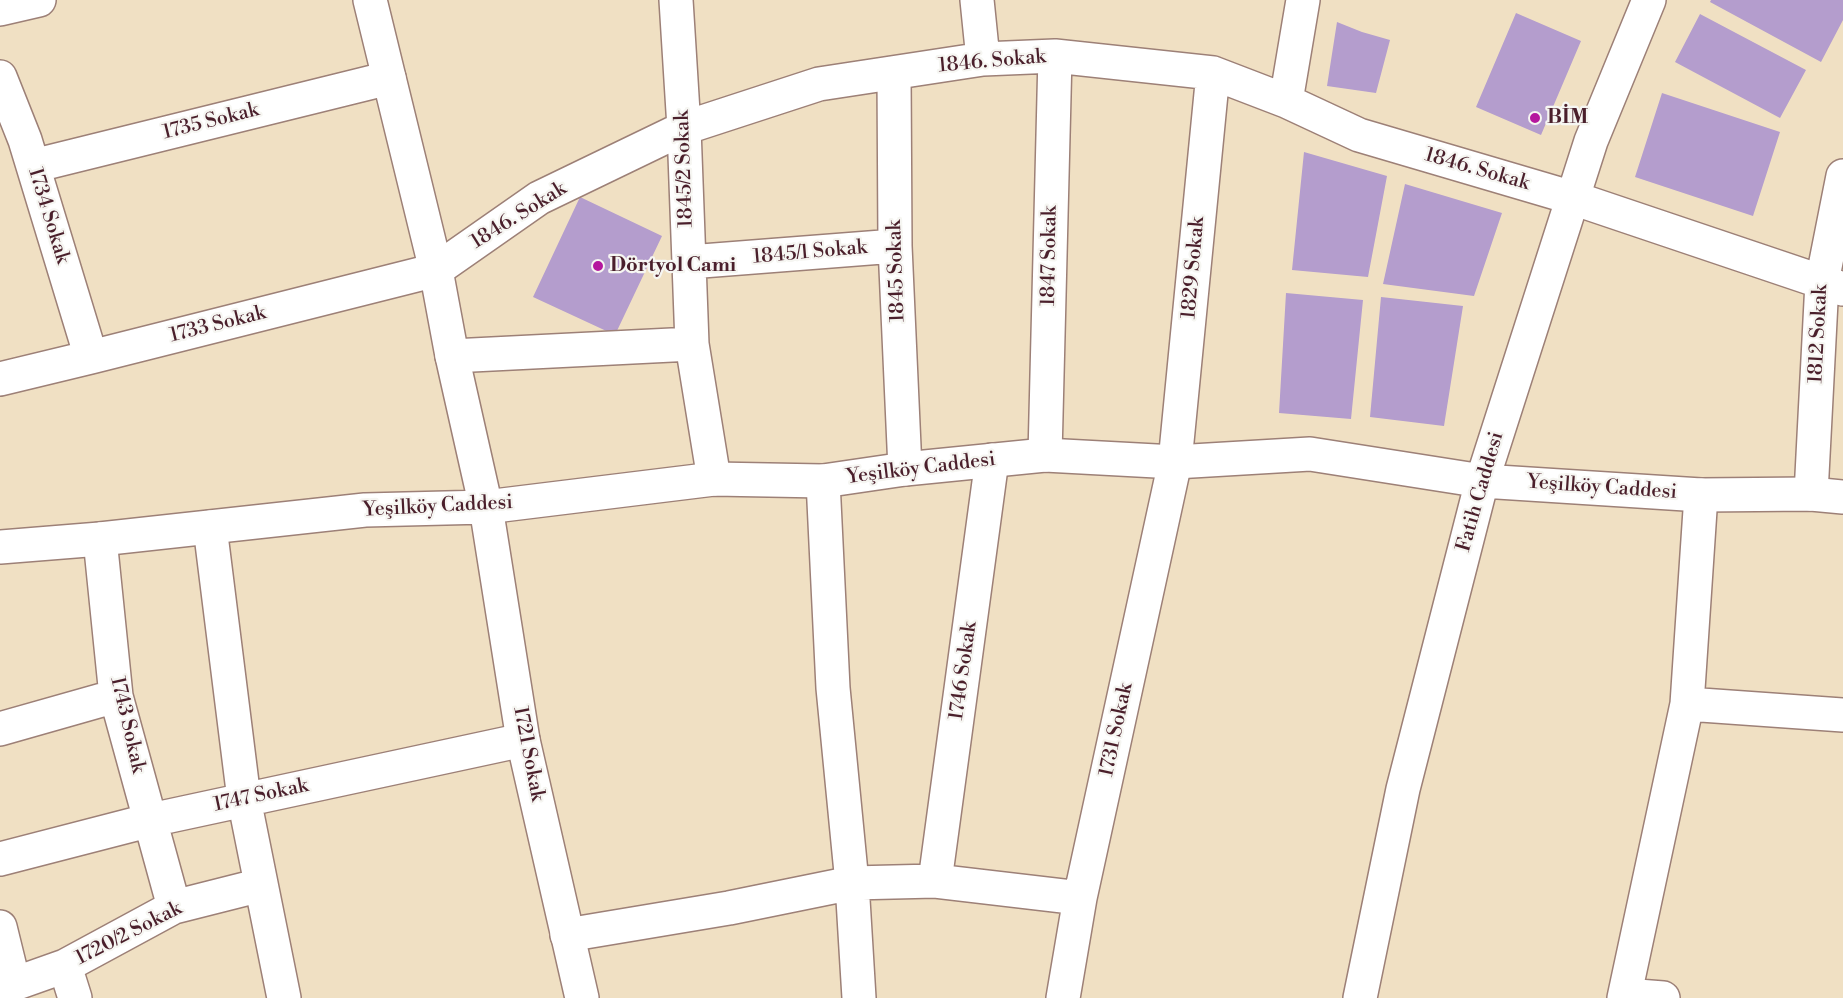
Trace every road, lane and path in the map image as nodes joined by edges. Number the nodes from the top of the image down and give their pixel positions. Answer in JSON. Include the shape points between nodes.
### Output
{"nodes":[{"id":1,"x":39,"y":0,"type":"edge"},
{"id":2,"x":370,"y":0,"type":"edge"},
{"id":3,"x":676,"y":0,"type":"edge"},
{"id":4,"x":977,"y":0,"type":"edge"},
{"id":5,"x":1304,"y":0,"type":"edge"},
{"id":6,"x":1649,"y":0,"type":"edge"},
{"id":7,"x":0,"y":9,"type":"edge"},
{"id":8,"x":1055,"y":56,"type":"junction"},
{"id":9,"x":983,"y":59,"type":"junction"},
{"id":10,"x":894,"y":73,"type":"junction"},
{"id":11,"x":1213,"y":73,"type":"junction"},
{"id":12,"x":0,"y":77,"type":"edge"},
{"id":13,"x":389,"y":78,"type":"junction"},
{"id":14,"x":1286,"y":100,"type":"junction"},
{"id":15,"x":684,"y":128,"type":"junction"},
{"id":16,"x":33,"y":166,"type":"junction"},
{"id":17,"x":1843,"y":176,"type":"edge"},
{"id":18,"x":1573,"y":198,"type":"junction"},
{"id":19,"x":895,"y":246,"type":"junction"},
{"id":20,"x":689,"y":262,"type":"junction"},
{"id":21,"x":436,"y":270,"type":"junction"},
{"id":22,"x":1832,"y":286,"type":"edge"},
{"id":23,"x":692,"y":344,"type":"junction"},
{"id":24,"x":452,"y":356,"type":"junction"},
{"id":25,"x":91,"y":357,"type":"junction"},
{"id":26,"x":0,"y":379,"type":"edge"},
{"id":27,"x":1045,"y":455,"type":"junction"},
{"id":28,"x":992,"y":460,"type":"junction"},
{"id":29,"x":1175,"y":462,"type":"junction"},
{"id":30,"x":905,"y":469,"type":"junction"},
{"id":31,"x":714,"y":479,"type":"junction"},
{"id":32,"x":823,"y":481,"type":"junction"},
{"id":33,"x":1482,"y":481,"type":"junction"},
{"id":34,"x":1811,"y":494,"type":"junction"},
{"id":35,"x":1701,"y":495,"type":"junction"},
{"id":36,"x":1843,"y":497,"type":"edge"},
{"id":37,"x":486,"y":507,"type":"junction"},
{"id":38,"x":210,"y":527,"type":"junction"},
{"id":39,"x":100,"y":539,"type":"junction"},
{"id":40,"x":0,"y":547,"type":"edge"},
{"id":41,"x":116,"y":696,"type":"junction"},
{"id":42,"x":1687,"y":704,"type":"junction"},
{"id":43,"x":1843,"y":715,"type":"edge"},
{"id":44,"x":0,"y":729,"type":"edge"},
{"id":45,"x":523,"y":740,"type":"junction"},
{"id":46,"x":244,"y":799,"type":"junction"},
{"id":47,"x":151,"y":820,"type":"junction"},
{"id":48,"x":0,"y":859,"type":"edge"},
{"id":49,"x":935,"y":882,"type":"junction"},
{"id":50,"x":852,"y":883,"type":"junction"},
{"id":51,"x":261,"y":885,"type":"junction"},
{"id":52,"x":1080,"y":898,"type":"junction"},
{"id":53,"x":174,"y":907,"type":"junction"},
{"id":54,"x":0,"y":927,"type":"edge"},
{"id":55,"x":567,"y":935,"type":"junction"},
{"id":56,"x":65,"y":966,"type":"junction"},
{"id":57,"x":7,"y":986,"type":"edge"},
{"id":58,"x":1624,"y":996,"type":"edge"},
{"id":59,"x":75,"y":998,"type":"edge"},
{"id":60,"x":284,"y":998,"type":"edge"},
{"id":61,"x":582,"y":998,"type":"edge"},
{"id":62,"x":859,"y":998,"type":"edge"},
{"id":63,"x":1063,"y":998,"type":"edge"},
{"id":64,"x":1360,"y":998,"type":"edge"},
{"id":65,"x":1663,"y":998,"type":"edge"}],
"edges":[{"from":1,"to":7,"type":"street"},
{"from":2,"to":13,"type":"street","name":"1721 Sokak"},
{"from":3,"to":15,"type":"street","name":"1845/2 Sokak"},
{"from":4,"to":9,"type":"street"},
{"from":5,"to":14,"type":"street"},
{"from":6,"to":18,"type":"street","name":"Fatih Caddesi","via":[[1591,141]]},
{"from":8,"to":9,"type":"street","name":"1846. Sokak"},
{"from":8,"to":11,"type":"street","name":"1846. Sokak"},
{"from":8,"to":27,"type":"street","name":"1847 Sokak"},
{"from":9,"to":10,"type":"street","name":"1846. Sokak"},
{"from":10,"to":15,"type":"street","name":"1846. Sokak","via":[[819,84]]},
{"from":10,"to":19,"type":"street","name":"1845 Sokak"},
{"from":11,"to":14,"type":"street","name":"1846. Sokak"},
{"from":11,"to":29,"type":"street","name":"1829 Sokak"},
{"from":12,"to":16,"type":"street","name":"1734 Sokak"},
{"from":13,"to":16,"type":"street","name":"1735 Sokak"},
{"from":13,"to":21,"type":"street","name":"1721 Sokak"},
{"from":14,"to":18,"type":"street","name":"1846. Sokak","via":[[1359,135]]},
{"from":15,"to":20,"type":"street","name":"1845/2 Sokak"},
{"from":15,"to":21,"type":"street","name":"1846. Sokak","via":[[539,198]]},
{"from":16,"to":25,"type":"street","name":"1734 Sokak"},
{"from":17,"to":22,"type":"street","name":"1812 Sokak"},
{"from":18,"to":22,"type":"street","name":"1846. Sokak"},
{"from":18,"to":33,"type":"street","name":"Fatih Caddesi"},
{"from":19,"to":20,"type":"street","name":"1845/1 Sokak"},
{"from":19,"to":30,"type":"street","name":"1845 Sokak"},
{"from":20,"to":23,"type":"street","name":"1845/2 Sokak"},
{"from":21,"to":24,"type":"street","name":"1721 Sokak"},
{"from":21,"to":25,"type":"street","name":"1733 Sokak"},
{"from":22,"to":34,"type":"street","name":"1812 Sokak"},
{"from":23,"to":24,"type":"street"},
{"from":23,"to":31,"type":"street","name":"1845/2 Sokak"},
{"from":24,"to":37,"type":"street","name":"1721 Sokak"},
{"from":25,"to":26,"type":"street","name":"1733 Sokak"},
{"from":27,"to":28,"type":"street","name":"Yeşilköy Caddesi"},
{"from":27,"to":29,"type":"street","name":"Yeşilköy Caddesi"},
{"from":28,"to":30,"type":"street","name":"Yeşilköy Caddesi"},
{"from":28,"to":49,"type":"street","name":"1746 Sokak"},
{"from":29,"to":33,"type":"street","name":"Yeşilköy Caddesi","via":[[1310,454]]},
{"from":29,"to":52,"type":"street","name":"1731 Sokak"},
{"from":30,"to":32,"type":"street","name":"Yeşilköy Caddesi"},
{"from":31,"to":32,"type":"street","name":"Yeşilköy Caddesi"},
{"from":31,"to":37,"type":"street","name":"Yeşilköy Caddesi"},
{"from":32,"to":50,"type":"street","via":[[833,688]]},
{"from":33,"to":35,"type":"street","name":"Yeşilköy Caddesi"},
{"from":33,"to":64,"type":"street","name":"Fatih Caddesi","via":[[1403,789]]},
{"from":34,"to":35,"type":"street","name":"Yeşilköy Caddesi"},
{"from":34,"to":36,"type":"street","name":"Yeşilköy Caddesi"},
{"from":35,"to":42,"type":"street"},
{"from":37,"to":38,"type":"street","name":"Yeşilköy Caddesi","via":[[365,510]]},
{"from":37,"to":45,"type":"street","name":"1721 Sokak"},
{"from":38,"to":39,"type":"street","name":"Yeşilköy Caddesi"},
{"from":38,"to":46,"type":"street"},
{"from":39,"to":40,"type":"street","name":"Yeşilköy Caddesi"},
{"from":39,"to":41,"type":"street","name":"1743 Sokak"},
{"from":41,"to":44,"type":"street"},
{"from":41,"to":47,"type":"street","name":"1743 Sokak"},
{"from":42,"to":43,"type":"street"},
{"from":42,"to":58,"type":"street"},
{"from":45,"to":46,"type":"street","name":"1747 Sokak"},
{"from":45,"to":55,"type":"street","name":"1721 Sokak"},
{"from":46,"to":47,"type":"street","name":"1747 Sokak"},
{"from":46,"to":51,"type":"street"},
{"from":47,"to":48,"type":"street","name":"1747 Sokak"},
{"from":47,"to":53,"type":"street","name":"1743 Sokak"},
{"from":49,"to":50,"type":"street"},
{"from":49,"to":52,"type":"street"},
{"from":50,"to":55,"type":"street"},
{"from":50,"to":62,"type":"street"},
{"from":51,"to":53,"type":"street","name":"1720/2 Sokak"},
{"from":51,"to":60,"type":"street"},
{"from":52,"to":63,"type":"street","name":"1731 Sokak"},
{"from":53,"to":56,"type":"street","name":"1720/2 Sokak"},
{"from":54,"to":57,"type":"street"},
{"from":55,"to":61,"type":"street","name":"1721 Sokak"},
{"from":56,"to":57,"type":"street","name":"1720/2 Sokak"},
{"from":56,"to":59,"type":"street"},
{"from":58,"to":65,"type":"street"}]}
